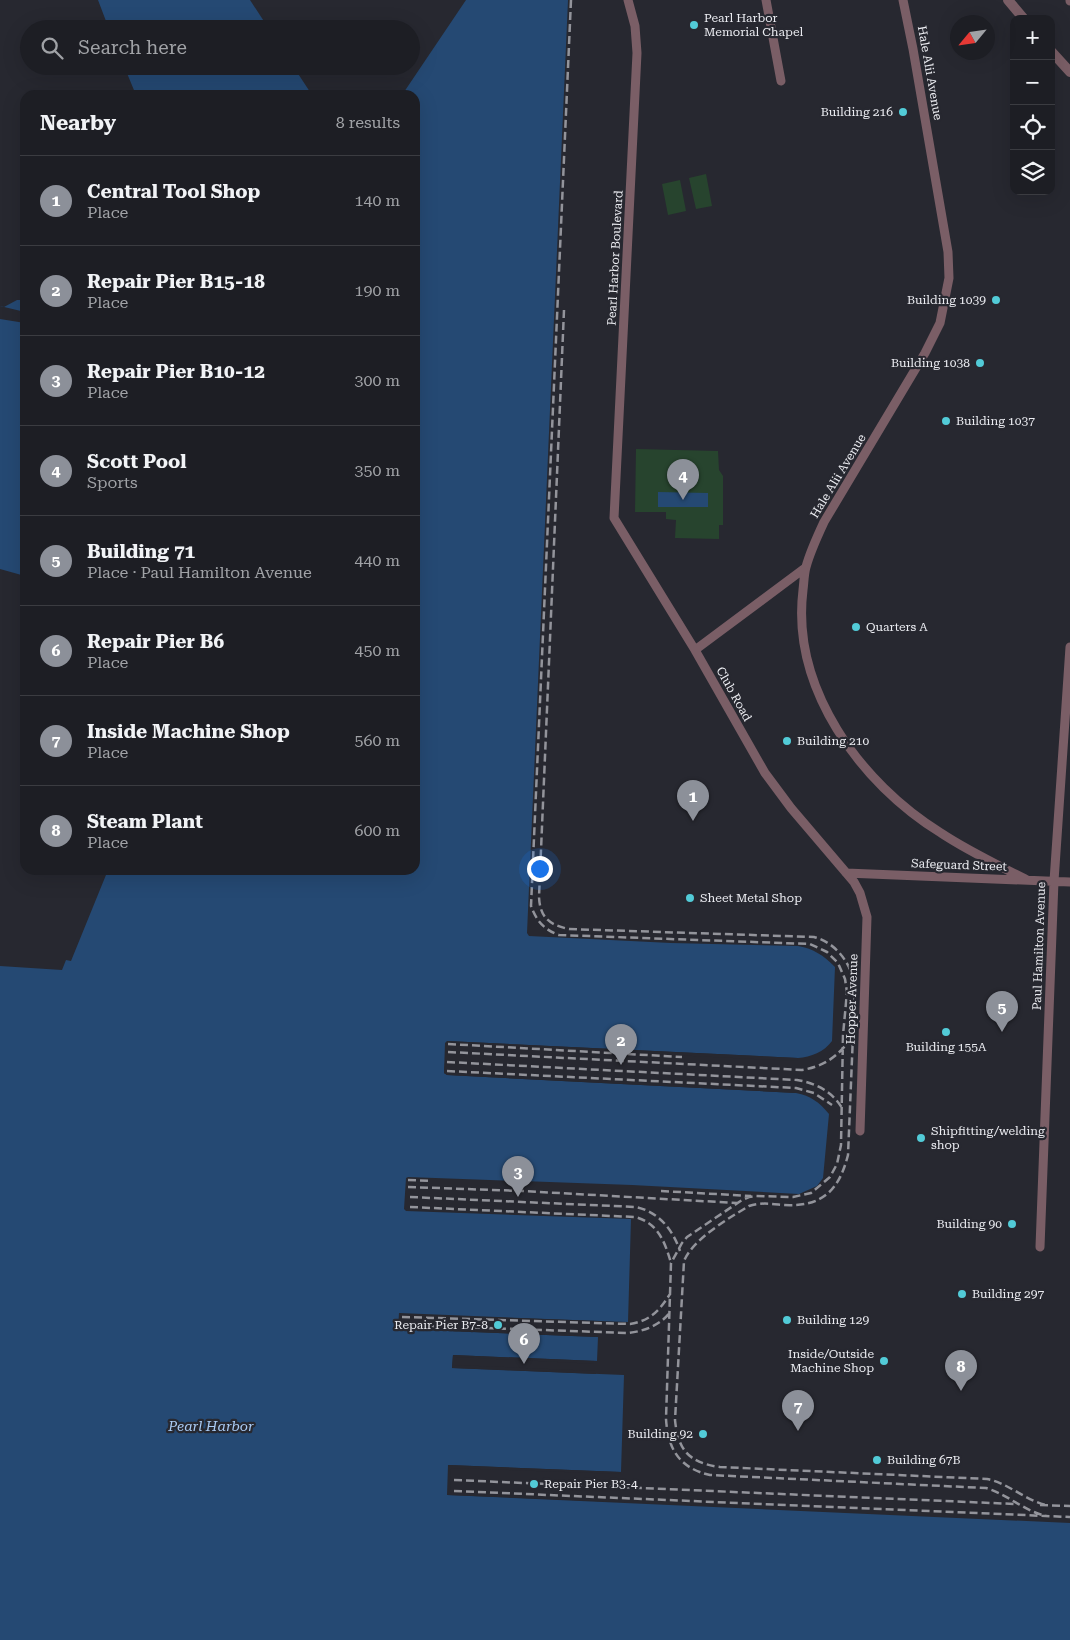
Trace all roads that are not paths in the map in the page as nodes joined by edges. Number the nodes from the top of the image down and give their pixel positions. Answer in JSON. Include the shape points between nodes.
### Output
{"nodes":[{"id":1,"x":628,"y":0,"type":"edge"},
{"id":2,"x":766,"y":0,"type":"edge"},
{"id":3,"x":903,"y":0,"type":"edge"},
{"id":4,"x":1008,"y":0,"type":"edge"},
{"id":5,"x":1021,"y":15,"type":"edge"},
{"id":6,"x":1055,"y":55,"type":"edge"},
{"id":7,"x":1070,"y":72,"type":"edge"},
{"id":8,"x":781,"y":81,"type":"dead end"},
{"id":9,"x":614,"y":518,"type":"joint"},
{"id":10,"x":805,"y":568,"type":"junction"},
{"id":11,"x":1070,"y":647,"type":"edge"},
{"id":12,"x":696,"y":650,"type":"junction"},
{"id":13,"x":846,"y":873,"type":"junction"},
{"id":14,"x":1027,"y":880,"type":"junction"},
{"id":15,"x":1054,"y":881,"type":"junction"},
{"id":16,"x":1070,"y":882,"type":"edge"},
{"id":17,"x":860,"y":1131,"type":"dead end"},
{"id":18,"x":1040,"y":1248,"type":"dead end"}],
"edges":[{"from":1,"to":9,"type":"street","name":"Pearl Harbor Boulevard","via":[[638,53]]},
{"from":2,"to":8,"type":"street"},
{"from":3,"to":10,"type":"street","name":"Hale Alii Avenue","via":[[948,252],[949,278],[940,323],[926,353],[824,522]]},
{"from":4,"to":5,"type":"street"},
{"from":6,"to":7,"type":"street"},
{"from":9,"to":12,"type":"street","name":"Club Road"},
{"from":10,"to":12,"type":"street"},
{"from":10,"to":14,"type":"street","name":"Hale Alii Avenue","via":[[800,608],[808,665],[830,719],[861,764],[898,801],[940,833]]},
{"from":11,"to":15,"type":"street","name":"Paul Hamilton Avenue"},
{"from":12,"to":13,"type":"street","name":"Club Road","via":[[765,773],[790,808]]},
{"from":13,"to":14,"type":"street","name":"Safeguard Street"},
{"from":13,"to":17,"type":"street","name":"Hopper Avenue","via":[[860,893],[867,917]]},
{"from":14,"to":15,"type":"street","name":"Safeguard Street"},
{"from":15,"to":16,"type":"street","name":"Safeguard Street"},
{"from":15,"to":18,"type":"street","name":"Paul Hamilton Avenue"}]}
